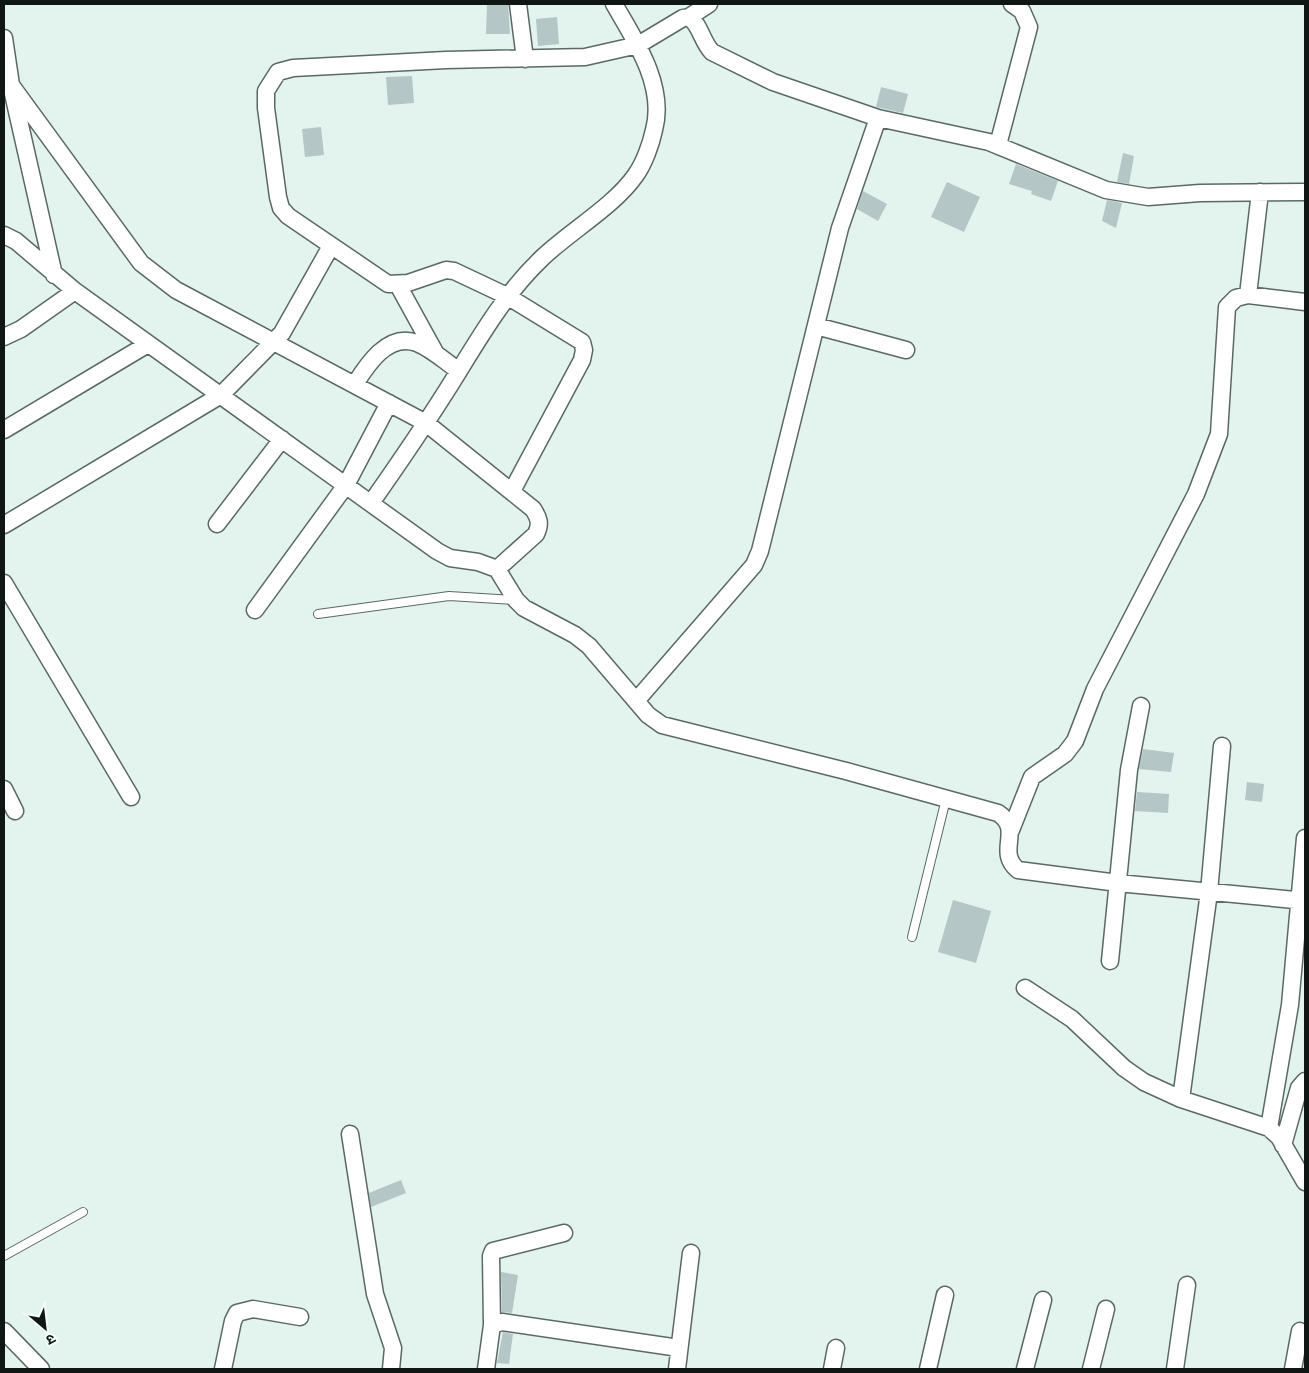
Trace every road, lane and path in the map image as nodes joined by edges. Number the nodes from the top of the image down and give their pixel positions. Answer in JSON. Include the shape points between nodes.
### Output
{"nodes":[{"id":1,"x":518,"y":4,"type":"edge"},
{"id":2,"x":614,"y":4,"type":"edge"},
{"id":3,"x":709,"y":4,"type":"edge"},
{"id":4,"x":1012,"y":4,"type":"edge"},
{"id":5,"x":689,"y":17,"type":"junction"},
{"id":6,"x":4,"y":38,"type":"edge"},
{"id":7,"x":638,"y":45,"type":"junction"},
{"id":8,"x":525,"y":59,"type":"junction"},
{"id":9,"x":12,"y":85,"type":"junction"},
{"id":10,"x":878,"y":118,"type":"junction"},
{"id":11,"x":998,"y":146,"type":"junction"},
{"id":12,"x":1260,"y":192,"type":"junction"},
{"id":13,"x":1305,"y":192,"type":"edge"},
{"id":14,"x":4,"y":235,"type":"edge"},
{"id":15,"x":331,"y":246,"type":"junction"},
{"id":16,"x":54,"y":275,"type":"junction"},
{"id":17,"x":398,"y":285,"type":"junction"},
{"id":18,"x":75,"y":292,"type":"junction"},
{"id":19,"x":1248,"y":295,"type":"junction"},
{"id":20,"x":507,"y":296,"type":"junction"},
{"id":21,"x":1305,"y":302,"type":"edge"},
{"id":22,"x":816,"y":326,"type":"junction"},
{"id":23,"x":4,"y":337,"type":"edge"},
{"id":24,"x":275,"y":342,"type":"junction"},
{"id":25,"x":148,"y":344,"type":"junction"},
{"id":26,"x":906,"y":350,"type":"dead end"},
{"id":27,"x":437,"y":356,"type":"junction"},
{"id":28,"x":459,"y":371,"type":"junction"},
{"id":29,"x":355,"y":384,"type":"junction"},
{"id":30,"x":220,"y":395,"type":"junction"},
{"id":31,"x":389,"y":403,"type":"junction"},
{"id":32,"x":426,"y":423,"type":"junction"},
{"id":33,"x":4,"y":430,"type":"edge"},
{"id":34,"x":282,"y":439,"type":"junction"},
{"id":35,"x":346,"y":485,"type":"junction"},
{"id":36,"x":512,"y":492,"type":"junction"},
{"id":37,"x":371,"y":503,"type":"junction"},
{"id":38,"x":217,"y":524,"type":"dead end"},
{"id":39,"x":4,"y":525,"type":"edge"},
{"id":40,"x":499,"y":572,"type":"junction"},
{"id":41,"x":4,"y":583,"type":"edge"},
{"id":42,"x":513,"y":596,"type":"junction"},
{"id":43,"x":255,"y":610,"type":"dead end"},
{"id":44,"x":318,"y":614,"type":"dead end"},
{"id":45,"x":636,"y":702,"type":"junction"},
{"id":46,"x":1141,"y":706,"type":"dead end"},
{"id":47,"x":1222,"y":746,"type":"dead end"},
{"id":48,"x":4,"y":790,"type":"edge"},
{"id":49,"x":131,"y":797,"type":"dead end"},
{"id":50,"x":946,"y":799,"type":"junction"},
{"id":51,"x":15,"y":811,"type":"dead end"},
{"id":52,"x":1011,"y":830,"type":"junction"},
{"id":53,"x":1305,"y":838,"type":"edge"},
{"id":54,"x":1118,"y":883,"type":"junction"},
{"id":55,"x":1209,"y":892,"type":"junction"},
{"id":56,"x":1302,"y":901,"type":"edge"},
{"id":57,"x":912,"y":937,"type":"dead end"},
{"id":58,"x":1110,"y":961,"type":"dead end"},
{"id":59,"x":1026,"y":988,"type":"dead end"},
{"id":60,"x":1305,"y":1081,"type":"edge"},
{"id":61,"x":1181,"y":1099,"type":"junction"},
{"id":62,"x":1269,"y":1128,"type":"junction"},
{"id":63,"x":350,"y":1134,"type":"dead end"},
{"id":64,"x":1284,"y":1145,"type":"junction"},
{"id":65,"x":1305,"y":1182,"type":"edge"},
{"id":66,"x":84,"y":1212,"type":"dead end"},
{"id":67,"x":564,"y":1233,"type":"dead end"},
{"id":68,"x":691,"y":1253,"type":"dead end"},
{"id":69,"x":4,"y":1256,"type":"edge"},
{"id":70,"x":1187,"y":1285,"type":"dead end"},
{"id":71,"x":945,"y":1295,"type":"dead end"},
{"id":72,"x":1043,"y":1300,"type":"dead end"},
{"id":73,"x":1106,"y":1309,"type":"dead end"},
{"id":74,"x":300,"y":1317,"type":"dead end"},
{"id":75,"x":492,"y":1325,"type":"junction"},
{"id":76,"x":4,"y":1331,"type":"edge"},
{"id":77,"x":1300,"y":1331,"type":"dead end"},
{"id":78,"x":679,"y":1348,"type":"junction"},
{"id":79,"x":836,"y":1348,"type":"dead end"},
{"id":80,"x":41,"y":1369,"type":"edge"},
{"id":81,"x":223,"y":1369,"type":"edge"},
{"id":82,"x":391,"y":1369,"type":"edge"},
{"id":83,"x":486,"y":1369,"type":"edge"},
{"id":84,"x":677,"y":1369,"type":"edge"},
{"id":85,"x":832,"y":1369,"type":"edge"},
{"id":86,"x":928,"y":1369,"type":"edge"},
{"id":87,"x":1024,"y":1369,"type":"edge"},
{"id":88,"x":1091,"y":1369,"type":"edge"},
{"id":89,"x":1175,"y":1369,"type":"edge"},
{"id":90,"x":1293,"y":1369,"type":"edge"}],
"edges":[{"from":1,"to":8,"type":"street"},
{"from":2,"to":7,"type":"street"},
{"from":3,"to":5,"type":"street"},
{"from":4,"to":11,"type":"street","via":[[1022,11],[1029,27]]},
{"from":5,"to":7,"type":"street"},
{"from":5,"to":10,"type":"street","via":[[694,20],[712,52],[773,82]]},
{"from":6,"to":9,"type":"street"},
{"from":7,"to":8,"type":"street","via":[[586,57]]},
{"from":7,"to":20,"type":"street","via":[[657,104],[655,130],[636,175],[542,259]]},
{"from":8,"to":15,"type":"street","via":[[293,68],[278,72],[266,91],[266,108],[281,208]]},
{"from":9,"to":16,"type":"street"},
{"from":9,"to":24,"type":"street","via":[[140,262],[176,290]]},
{"from":10,"to":11,"type":"street"},
{"from":10,"to":22,"type":"street","via":[[840,228]]},
{"from":11,"to":12,"type":"street","via":[[1088,184],[1129,194],[1148,197]]},
{"from":12,"to":13,"type":"street"},
{"from":12,"to":19,"type":"street"},
{"from":14,"to":16,"type":"street","via":[[16,241]]},
{"from":15,"to":17,"type":"street","via":[[388,284]]},
{"from":15,"to":24,"type":"street"},
{"from":16,"to":18,"type":"street"},
{"from":17,"to":20,"type":"street","via":[[446,270]]},
{"from":17,"to":27,"type":"street"},
{"from":18,"to":23,"type":"street"},
{"from":18,"to":25,"type":"street"},
{"from":19,"to":21,"type":"street"},
{"from":19,"to":52,"type":"street","via":[[1236,298],[1227,307],[1219,434],[1196,494],[1095,689],[1075,741],[1065,754],[1032,777]]},
{"from":20,"to":28,"type":"street"},
{"from":20,"to":36,"type":"street","via":[[574,336],[582,342],[584,350],[582,360]]},
{"from":22,"to":26,"type":"street"},
{"from":22,"to":45,"type":"street","via":[[754,565]]},
{"from":24,"to":29,"type":"street"},
{"from":24,"to":30,"type":"street"},
{"from":25,"to":30,"type":"street"},
{"from":25,"to":33,"type":"street"},
{"from":27,"to":28,"type":"street"},
{"from":27,"to":29,"type":"street","via":[[416,342],[394,344],[370,360]]},
{"from":28,"to":32,"type":"street"},
{"from":29,"to":31,"type":"street"},
{"from":30,"to":34,"type":"street"},
{"from":30,"to":39,"type":"street"},
{"from":31,"to":32,"type":"street"},
{"from":31,"to":35,"type":"street"},
{"from":32,"to":36,"type":"street"},
{"from":32,"to":37,"type":"street"},
{"from":34,"to":35,"type":"street"},
{"from":34,"to":38,"type":"street"},
{"from":35,"to":37,"type":"street"},
{"from":35,"to":43,"type":"street"},
{"from":36,"to":40,"type":"street","via":[[533,509],[539,527]]},
{"from":37,"to":40,"type":"street","via":[[450,558],[478,562]]},
{"from":40,"to":42,"type":"street"},
{"from":41,"to":49,"type":"street"},
{"from":42,"to":44,"type":"lane","via":[[449,596]]},
{"from":42,"to":45,"type":"street","via":[[524,608],[576,635],[589,646]]},
{"from":45,"to":50,"type":"street","via":[[662,725]]},
{"from":46,"to":54,"type":"street","via":[[1129,770]]},
{"from":47,"to":55,"type":"street"},
{"from":48,"to":51,"type":"street"},
{"from":50,"to":52,"type":"street","via":[[998,813],[1006,818]]},
{"from":50,"to":57,"type":"lane"},
{"from":52,"to":54,"type":"street","via":[[1007,853],[1011,864],[1018,870]]},
{"from":53,"to":56,"type":"street"},
{"from":54,"to":55,"type":"street"},
{"from":54,"to":58,"type":"street"},
{"from":55,"to":56,"type":"street"},
{"from":55,"to":61,"type":"street"},
{"from":56,"to":62,"type":"street","via":[[1290,1005]]},
{"from":59,"to":61,"type":"street","via":[[1072,1019],[1124,1068],[1144,1082]]},
{"from":60,"to":64,"type":"street","via":[[1299,1088]]},
{"from":61,"to":62,"type":"street"},
{"from":62,"to":64,"type":"street"},
{"from":63,"to":82,"type":"street","via":[[375,1294],[392,1348]]},
{"from":64,"to":65,"type":"street"},
{"from":66,"to":69,"type":"lane"},
{"from":67,"to":75,"type":"street","via":[[494,1251],[491,1256]]},
{"from":68,"to":78,"type":"street"},
{"from":70,"to":89,"type":"street"},
{"from":71,"to":86,"type":"street"},
{"from":72,"to":87,"type":"street"},
{"from":73,"to":88,"type":"street"},
{"from":74,"to":81,"type":"street","via":[[253,1308],[237,1314]]},
{"from":75,"to":78,"type":"street","via":[[502,1322]]},
{"from":75,"to":83,"type":"street"},
{"from":76,"to":80,"type":"street"},
{"from":77,"to":90,"type":"street"},
{"from":78,"to":84,"type":"street"},
{"from":79,"to":85,"type":"street"}]}
